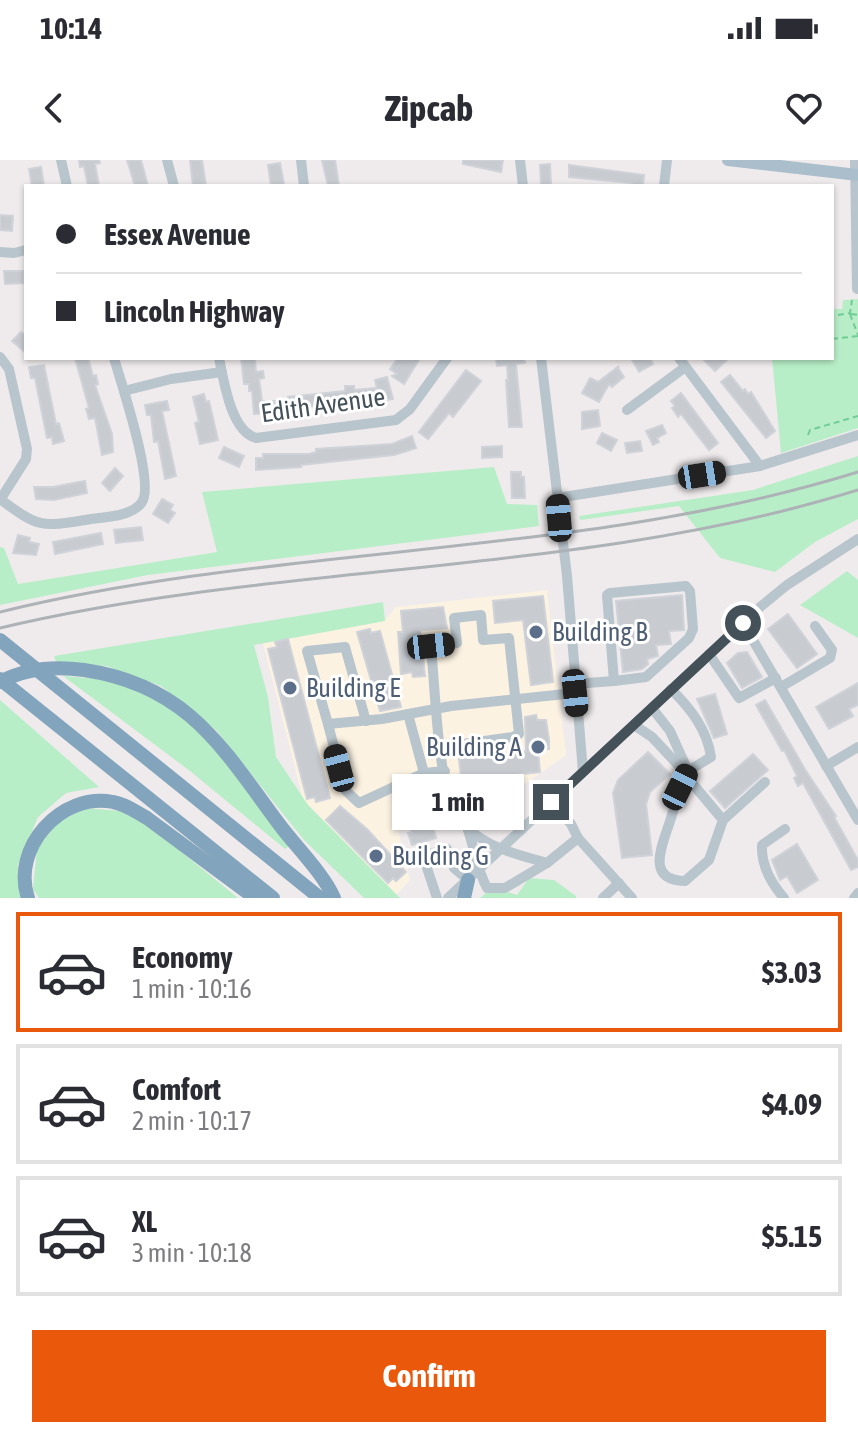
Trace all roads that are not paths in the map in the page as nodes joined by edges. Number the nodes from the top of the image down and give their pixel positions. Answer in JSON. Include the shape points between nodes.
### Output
{"nodes":[{"id":1,"x":61,"y":160,"type":"edge"},
{"id":2,"x":167,"y":160,"type":"edge"},
{"id":3,"x":301,"y":160,"type":"edge"},
{"id":4,"x":520,"y":160,"type":"edge"},
{"id":5,"x":667,"y":160,"type":"edge"},
{"id":6,"x":728,"y":160,"type":"edge"},
{"id":7,"x":855,"y":160,"type":"edge"},
{"id":8,"x":746,"y":161,"type":"edge"},
{"id":9,"x":856,"y":174,"type":"edge"},
{"id":10,"x":67,"y":184,"type":"edge"},
{"id":11,"x":173,"y":184,"type":"edge"},
{"id":12,"x":304,"y":184,"type":"edge"},
{"id":13,"x":523,"y":184,"type":"edge"},
{"id":14,"x":664,"y":184,"type":"edge"},
{"id":15,"x":24,"y":250,"type":"edge"},
{"id":16,"x":0,"y":252,"type":"edge"},
{"id":17,"x":857,"y":289,"type":"edge"},
{"id":18,"x":0,"y":357,"type":"edge"},
{"id":19,"x":115,"y":360,"type":"edge"},
{"id":20,"x":219,"y":360,"type":"edge"},
{"id":21,"x":446,"y":360,"type":"edge"},
{"id":22,"x":541,"y":360,"type":"edge"},
{"id":23,"x":682,"y":363,"type":"edge"},
{"id":24,"x":222,"y":372,"type":"junction"},
{"id":25,"x":124,"y":391,"type":"junction"},
{"id":26,"x":627,"y":410,"type":"dead end"},
{"id":27,"x":858,"y":435,"type":"edge"},
{"id":28,"x":760,"y":466,"type":"junction"},
{"id":29,"x":557,"y":498,"type":"junction"},
{"id":30,"x":0,"y":500,"type":"edge"},
{"id":31,"x":858,"y":539,"type":"edge"},
{"id":32,"x":743,"y":623,"type":"junction"},
{"id":33,"x":815,"y":626,"type":"dead end"},
{"id":34,"x":0,"y":640,"type":"edge"},
{"id":35,"x":709,"y":654,"type":"junction"},
{"id":36,"x":0,"y":680,"type":"edge"},
{"id":37,"x":614,"y":681,"type":"junction"},
{"id":38,"x":779,"y":682,"type":"junction"},
{"id":39,"x":575,"y":689,"type":"junction"},
{"id":40,"x":671,"y":689,"type":"junction"},
{"id":41,"x":516,"y":698,"type":"junction"},
{"id":42,"x":437,"y":708,"type":"junction"},
{"id":43,"x":652,"y":708,"type":"junction"},
{"id":44,"x":408,"y":714,"type":"junction"},
{"id":45,"x":366,"y":721,"type":"junction"},
{"id":46,"x":328,"y":724,"type":"junction"},
{"id":47,"x":634,"y":725,"type":"junction"},
{"id":48,"x":442,"y":747,"type":"junction"},
{"id":49,"x":858,"y":747,"type":"edge"},
{"id":50,"x":826,"y":766,"type":"junction"},
{"id":51,"x":445,"y":771,"type":"junction"},
{"id":52,"x":688,"y":771,"type":"junction"},
{"id":53,"x":583,"y":772,"type":"junction"},
{"id":54,"x":424,"y":773,"type":"junction"},
{"id":55,"x":765,"y":782,"type":"dead end"},
{"id":56,"x":551,"y":802,"type":"junction"},
{"id":57,"x":723,"y":820,"type":"junction"},
{"id":58,"x":858,"y":820,"type":"edge"},
{"id":59,"x":468,"y":829,"type":"junction"},
{"id":60,"x":785,"y":829,"type":"dead end"},
{"id":61,"x":578,"y":838,"type":"junction"},
{"id":62,"x":501,"y":849,"type":"junction"},
{"id":63,"x":547,"y":863,"type":"junction"},
{"id":64,"x":473,"y":876,"type":"junction"},
{"id":65,"x":619,"y":883,"type":"junction"},
{"id":66,"x":858,"y":893,"type":"edge"},
{"id":67,"x":28,"y":898,"type":"edge"},
{"id":68,"x":255,"y":898,"type":"edge"},
{"id":69,"x":273,"y":898,"type":"edge"},
{"id":70,"x":320,"y":898,"type":"edge"},
{"id":71,"x":334,"y":898,"type":"edge"},
{"id":72,"x":437,"y":898,"type":"edge"},
{"id":73,"x":448,"y":898,"type":"edge"},
{"id":74,"x":464,"y":898,"type":"edge"},
{"id":75,"x":603,"y":898,"type":"edge"},
{"id":76,"x":632,"y":898,"type":"edge"},
{"id":77,"x":784,"y":898,"type":"edge"},
{"id":78,"x":854,"y":898,"type":"edge"}],
"edges":[{"from":1,"to":10,"type":"street"},
{"from":2,"to":11,"type":"street"},
{"from":3,"to":12,"type":"street"},
{"from":4,"to":13,"type":"street"},
{"from":5,"to":14,"type":"street"},
{"from":6,"to":8,"type":"main road"},
{"from":7,"to":9,"type":"street"},
{"from":8,"to":9,"type":"main road"},
{"from":9,"to":17,"type":"street"},
{"from":15,"to":16,"type":"street"},
{"from":18,"to":30,"type":"street","via":[[9,369],[27,449]]},
{"from":19,"to":25,"type":"street"},
{"from":20,"to":24,"type":"street","name":"Edith Avenue"},
{"from":21,"to":24,"type":"street","name":"Edith Avenue","via":[[396,420],[256,438],[237,424]]},
{"from":22,"to":29,"type":"street"},
{"from":23,"to":26,"type":"street"},
{"from":23,"to":28,"type":"street"},
{"from":24,"to":25,"type":"street"},
{"from":25,"to":30,"type":"street","via":[[147,486],[142,503],[94,519],[40,525]]},
{"from":27,"to":28,"type":"street"},
{"from":28,"to":29,"type":"street"},
{"from":29,"to":39,"type":"street"},
{"from":31,"to":32,"type":"street","via":[[787,585]]},
{"from":32,"to":35,"type":"street"},
{"from":32,"to":38,"type":"street"},
{"from":33,"to":38,"type":"street","via":[[832,650],[830,658]]},
{"from":34,"to":70,"type":"highway"},
{"from":35,"to":38,"type":"street","via":[[739,698]]},
{"from":35,"to":40,"type":"street"},
{"from":36,"to":69,"type":"highway"},
{"from":36,"to":71,"type":"highway","via":[[25,672],[74,669],[120,676],[175,702],[222,747]]},
{"from":37,"to":37,"type":"street","via":[[646,677],[689,638],[689,587],[607,595]]},
{"from":37,"to":39,"type":"street"},
{"from":38,"to":50,"type":"street"},
{"from":39,"to":41,"type":"street"},
{"from":39,"to":53,"type":"street"},
{"from":40,"to":43,"type":"street"},
{"from":40,"to":52,"type":"street","via":[[693,711],[711,757]]},
{"from":41,"to":42,"type":"street"},
{"from":41,"to":42,"type":"street","via":[[509,638],[483,640],[481,615],[454,618],[457,643],[431,646]]},
{"from":41,"to":48,"type":"street","via":[[517,736]]},
{"from":42,"to":44,"type":"street"},
{"from":42,"to":48,"type":"street"},
{"from":43,"to":47,"type":"street"},
{"from":43,"to":52,"type":"street","via":[[670,731]]},
{"from":44,"to":45,"type":"street"},
{"from":44,"to":54,"type":"street"},
{"from":45,"to":46,"type":"street"},
{"from":45,"to":46,"type":"street","via":[[345,647],[307,651]]},
{"from":46,"to":54,"type":"street","via":[[345,790],[359,803]]},
{"from":47,"to":52,"type":"street"},
{"from":47,"to":53,"type":"street"},
{"from":48,"to":51,"type":"street"},
{"from":49,"to":50,"type":"street"},
{"from":50,"to":58,"type":"street"},
{"from":51,"to":54,"type":"street"},
{"from":51,"to":59,"type":"street","via":[[450,801]]},
{"from":52,"to":57,"type":"street"},
{"from":52,"to":57,"type":"street","via":[[659,853],[667,878],[685,881],[709,860]]},
{"from":53,"to":56,"type":"street"},
{"from":55,"to":57,"type":"street"},
{"from":56,"to":61,"type":"street"},
{"from":56,"to":62,"type":"street"},
{"from":59,"to":62,"type":"street"},
{"from":59,"to":64,"type":"street","via":[[477,858]]},
{"from":60,"to":77,"type":"street","via":[[762,845],[761,859]]},
{"from":61,"to":63,"type":"street"},
{"from":61,"to":65,"type":"street"},
{"from":62,"to":63,"type":"street"},
{"from":62,"to":64,"type":"street"},
{"from":63,"to":64,"type":"street","via":[[505,888],[487,888]]},
{"from":64,"to":72,"type":"street","via":[[454,868],[447,849],[423,856]]},
{"from":64,"to":73,"type":"street"},
{"from":64,"to":74,"type":"highway"},
{"from":65,"to":75,"type":"street"},
{"from":65,"to":76,"type":"street"},
{"from":66,"to":78,"type":"street"},
{"from":67,"to":68,"type":"highway","via":[[24,874],[40,833],[74,806],[103,801],[138,813]]}]}
